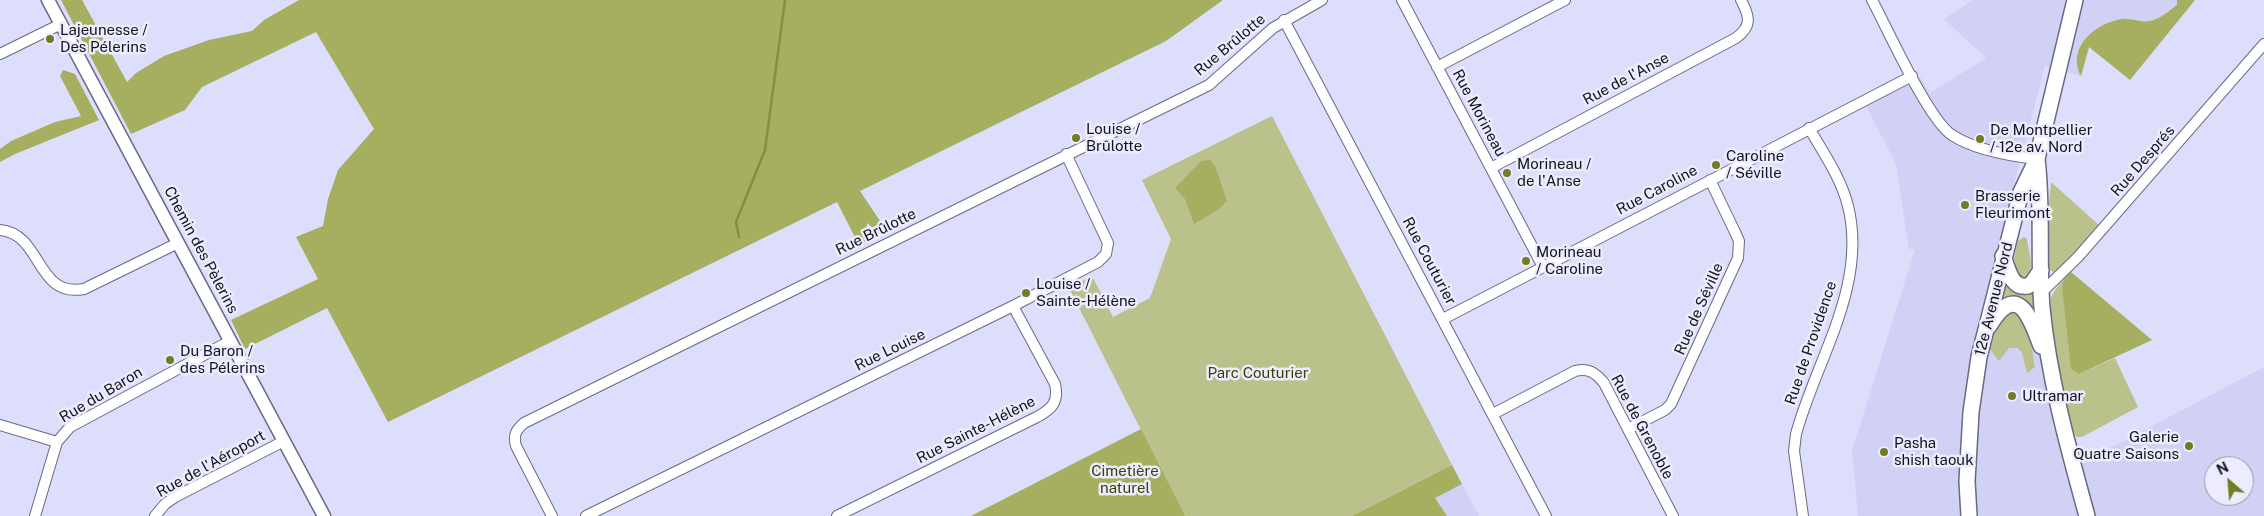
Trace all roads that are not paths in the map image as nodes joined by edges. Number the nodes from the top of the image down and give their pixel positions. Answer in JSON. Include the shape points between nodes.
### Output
{"nodes":[{"id":1,"x":48,"y":0,"type":"edge"},
{"id":2,"x":1322,"y":0,"type":"edge"},
{"id":3,"x":1402,"y":0,"type":"edge"},
{"id":4,"x":1565,"y":0,"type":"edge"},
{"id":5,"x":1741,"y":0,"type":"edge"},
{"id":6,"x":1872,"y":0,"type":"edge"},
{"id":7,"x":2075,"y":0,"type":"edge"},
{"id":8,"x":1284,"y":20,"type":"junction"},
{"id":9,"x":61,"y":24,"type":"junction"},
{"id":10,"x":2264,"y":44,"type":"edge"},
{"id":11,"x":0,"y":54,"type":"edge"},
{"id":12,"x":1437,"y":66,"type":"junction"},
{"id":13,"x":1912,"y":76,"type":"junction"},
{"id":14,"x":1809,"y":128,"type":"junction"},
{"id":15,"x":1066,"y":154,"type":"junction"},
{"id":16,"x":2037,"y":159,"type":"junction"},
{"id":17,"x":1491,"y":168,"type":"junction"},
{"id":18,"x":1710,"y":180,"type":"junction"},
{"id":19,"x":0,"y":230,"type":"edge"},
{"id":20,"x":178,"y":243,"type":"junction"},
{"id":21,"x":2003,"y":256,"type":"junction"},
{"id":22,"x":1543,"y":267,"type":"junction"},
{"id":23,"x":2041,"y":270,"type":"junction"},
{"id":24,"x":2041,"y":294,"type":"junction"},
{"id":25,"x":1013,"y":306,"type":"junction"},
{"id":26,"x":1443,"y":319,"type":"junction"},
{"id":27,"x":1984,"y":334,"type":"junction"},
{"id":28,"x":230,"y":341,"type":"junction"},
{"id":29,"x":2050,"y":371,"type":"junction"},
{"id":30,"x":1493,"y":414,"type":"junction"},
{"id":31,"x":0,"y":425,"type":"edge"},
{"id":32,"x":1628,"y":429,"type":"junction"},
{"id":33,"x":284,"y":441,"type":"junction"},
{"id":34,"x":57,"y":442,"type":"junction"},
{"id":35,"x":35,"y":516,"type":"edge"},
{"id":36,"x":155,"y":516,"type":"edge"},
{"id":37,"x":324,"y":516,"type":"edge"},
{"id":38,"x":552,"y":516,"type":"edge"},
{"id":39,"x":586,"y":516,"type":"edge"},
{"id":40,"x":837,"y":516,"type":"edge"},
{"id":41,"x":1546,"y":516,"type":"edge"},
{"id":42,"x":1673,"y":516,"type":"edge"},
{"id":43,"x":1803,"y":516,"type":"edge"},
{"id":44,"x":1969,"y":516,"type":"edge"},
{"id":45,"x":2087,"y":516,"type":"edge"}],
"edges":[{"from":1,"to":9,"type":"street","name":"Chemin des Pèlerins"},
{"from":2,"to":8,"type":"street","name":"Rue Brûlotte"},
{"from":3,"to":12,"type":"street","name":"Rue Morineau"},
{"from":4,"to":12,"type":"street"},
{"from":5,"to":17,"type":"street","name":"Rue de l'Anse","via":[[1748,22],[1745,31],[1736,38]]},
{"from":6,"to":13,"type":"street"},
{"from":7,"to":16,"type":"main road","name":"12e Avenue Nord"},
{"from":8,"to":15,"type":"street","name":"Rue Brûlotte","via":[[1208,85]]},
{"from":8,"to":26,"type":"street","name":"Rue Couturier"},
{"from":9,"to":11,"type":"street"},
{"from":9,"to":20,"type":"street","name":"Chemin des Pèlerins"},
{"from":10,"to":24,"type":"street","name":"Rue Després","via":[[2078,258]]},
{"from":12,"to":17,"type":"street","name":"Rue Morineau"},
{"from":13,"to":14,"type":"street","name":"Rue Caroline"},
{"from":13,"to":16,"type":"street","via":[[1936,119],[1952,135],[2011,156]]},
{"from":14,"to":18,"type":"street","name":"Rue Caroline"},
{"from":14,"to":43,"type":"street","name":"Rue de Providence","via":[[1844,193],[1851,221],[1853,250],[1847,292],[1794,443]]},
{"from":15,"to":25,"type":"street","name":"Rue Louise","via":[[1108,243],[1106,254],[1092,266]]},
{"from":15,"to":38,"type":"street","name":"Rue Brûlotte","via":[[524,423],[515,434],[516,446]]},
{"from":16,"to":21,"type":"main road","name":"12e Avenue Nord","via":[[2021,192]]},
{"from":16,"to":23,"type":"main road","via":[[2041,192]]},
{"from":17,"to":22,"type":"street","name":"Rue Morineau"},
{"from":18,"to":22,"type":"street","name":"Rue Caroline"},
{"from":18,"to":32,"type":"street","name":"Rue de Séville","via":[[1736,232],[1738,258],[1671,404]]},
{"from":19,"to":20,"type":"street","via":[[27,243],[43,272],[53,282],[77,290]]},
{"from":20,"to":28,"type":"street","name":"Chemin des Pèlerins"},
{"from":21,"to":23,"type":"main road","via":[[2016,284],[2028,286]]},
{"from":21,"to":27,"type":"main road","name":"12e Avenue Nord"},
{"from":22,"to":26,"type":"street","name":"Rue Caroline"},
{"from":23,"to":24,"type":"main road"},
{"from":24,"to":29,"type":"main road"},
{"from":25,"to":39,"type":"street","name":"Rue Louise"},
{"from":25,"to":40,"type":"street","name":"Rue Sainte-Hélène","via":[[1055,384],[1057,394],[1052,407],[1037,418]]},
{"from":26,"to":30,"type":"street","name":"Rue Couturier"},
{"from":27,"to":29,"type":"main road","via":[[1999,311],[2010,305],[2021,307],[2032,320]]},
{"from":27,"to":44,"type":"main road","name":"12e Avenue Nord","via":[[1971,412]]},
{"from":28,"to":33,"type":"street","name":"Chemin des Pèlerins"},
{"from":28,"to":34,"type":"street","name":"Rue du Baron","via":[[80,421]]},
{"from":29,"to":45,"type":"main road"},
{"from":30,"to":32,"type":"street","name":"Rue de Grenoble","via":[[1583,369],[1596,374],[1604,383]]},
{"from":30,"to":41,"type":"street","name":"Rue Couturier"},
{"from":31,"to":34,"type":"street"},
{"from":32,"to":42,"type":"street","name":"Rue de Grenoble"},
{"from":33,"to":36,"type":"street","name":"Rue de l'Aéroport","via":[[175,498]]},
{"from":33,"to":37,"type":"street","name":"Chemin des Pèlerins"},
{"from":34,"to":35,"type":"street","name":"Rue du Baron"}]}
